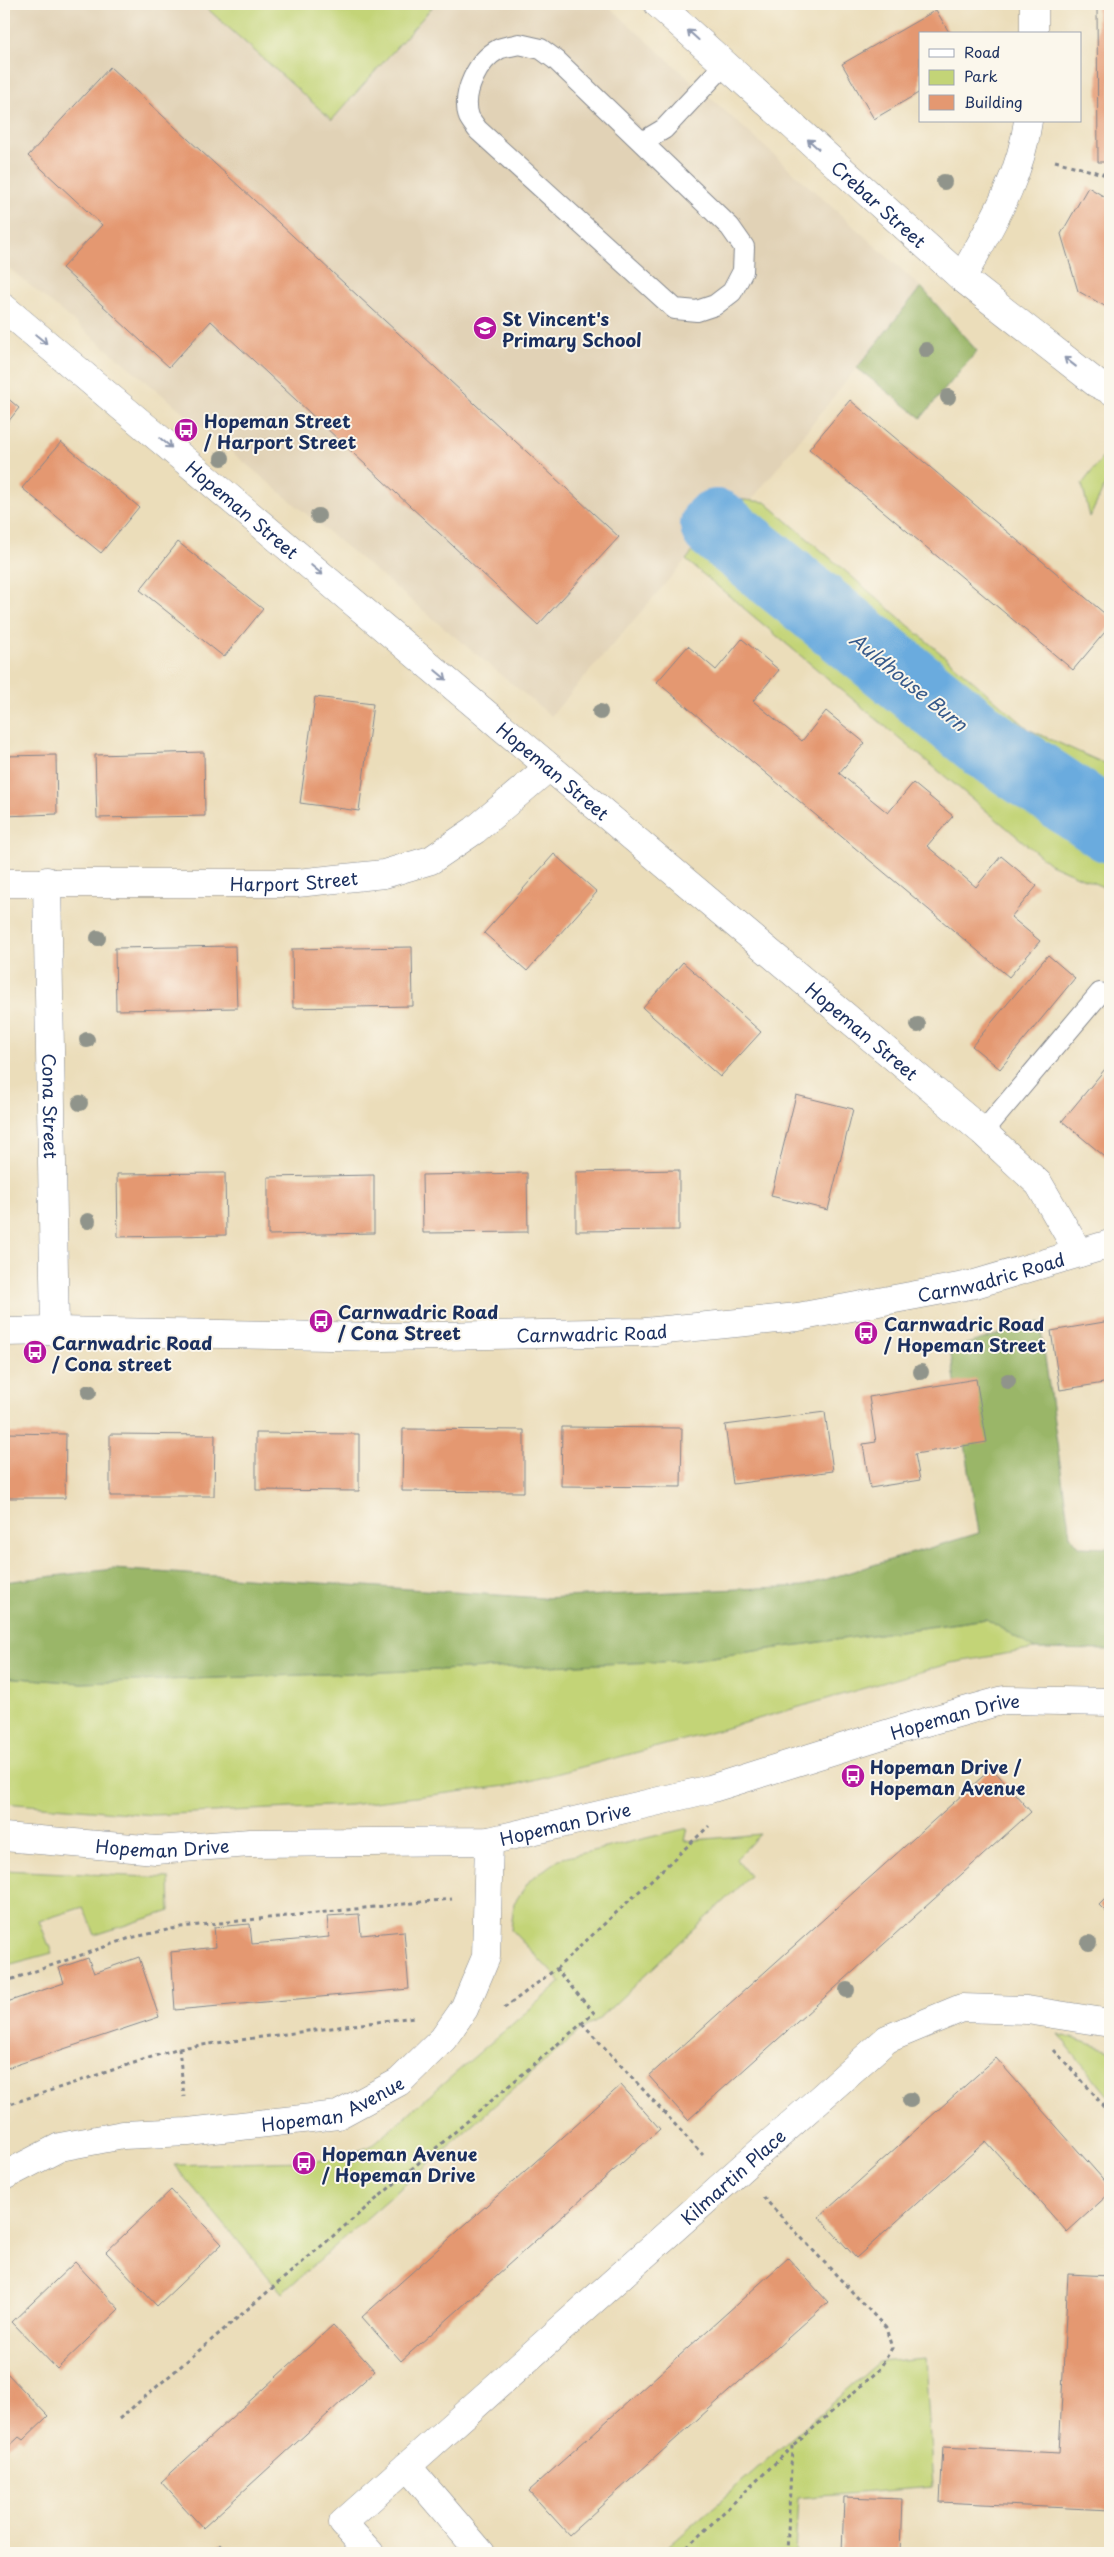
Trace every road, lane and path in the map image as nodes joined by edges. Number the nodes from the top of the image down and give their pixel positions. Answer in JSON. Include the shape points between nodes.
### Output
{"nodes":[{"id":1,"x":658,"y":4,"type":"edge"},
{"id":2,"x":1034,"y":4,"type":"edge"},
{"id":3,"x":1034,"y":32,"type":"edge"},
{"id":4,"x":725,"y":64,"type":"junction"},
{"id":5,"x":1028,"y":122,"type":"edge"},
{"id":6,"x":642,"y":142,"type":"junction"},
{"id":7,"x":1023,"y":152,"type":"junction"},
{"id":8,"x":1110,"y":176,"type":"edge"},
{"id":9,"x":962,"y":278,"type":"junction"},
{"id":10,"x":4,"y":308,"type":"edge"},
{"id":11,"x":1110,"y":390,"type":"edge"},
{"id":12,"x":549,"y":767,"type":"junction"},
{"id":13,"x":47,"y":881,"type":"junction"},
{"id":14,"x":4,"y":883,"type":"edge"},
{"id":15,"x":1100,"y":993,"type":"dead end"},
{"id":16,"x":983,"y":1132,"type":"junction"},
{"id":17,"x":1110,"y":1244,"type":"edge"},
{"id":18,"x":1079,"y":1253,"type":"junction"},
{"id":19,"x":55,"y":1331,"type":"junction"},
{"id":20,"x":4,"y":1332,"type":"edge"},
{"id":21,"x":1110,"y":1702,"type":"edge"},
{"id":22,"x":710,"y":1789,"type":"junction"},
{"id":23,"x":4,"y":1837,"type":"edge"},
{"id":24,"x":489,"y":1841,"type":"junction"},
{"id":25,"x":487,"y":1896,"type":"junction"},
{"id":26,"x":556,"y":1969,"type":"junction"},
{"id":27,"x":4,"y":1982,"type":"edge"},
{"id":28,"x":464,"y":2009,"type":"junction"},
{"id":29,"x":1027,"y":2010,"type":"junction"},
{"id":30,"x":582,"y":2023,"type":"junction"},
{"id":31,"x":1110,"y":2023,"type":"edge"},
{"id":32,"x":179,"y":2048,"type":"junction"},
{"id":33,"x":4,"y":2106,"type":"edge"},
{"id":34,"x":1110,"y":2116,"type":"edge"},
{"id":35,"x":188,"y":2132,"type":"junction"},
{"id":36,"x":4,"y":2176,"type":"edge"},
{"id":37,"x":733,"y":2176,"type":"junction"},
{"id":38,"x":119,"y":2419,"type":"dead end"},
{"id":39,"x":792,"y":2447,"type":"junction"},
{"id":40,"x":407,"y":2466,"type":"junction"},
{"id":41,"x":370,"y":2553,"type":"edge"},
{"id":42,"x":481,"y":2553,"type":"edge"},
{"id":43,"x":681,"y":2553,"type":"edge"},
{"id":44,"x":787,"y":2553,"type":"edge"}],
"edges":[{"from":4,"to":1,"type":"street","name":"Crebar Street","one_way":true},
{"from":2,"to":3,"type":"street"},
{"from":4,"to":6,"type":"lane","via":[[664,129]]},
{"from":9,"to":4,"type":"street","name":"Crebar Street","one_way":true},
{"from":5,"to":7,"type":"street"},
{"from":6,"to":6,"type":"lane","via":[[730,227],[744,247],[743,271],[732,292],[715,305],[697,311],[675,309],[478,130],[469,117],[467,98],[473,78],[485,60],[500,49],[519,44],[541,49]]},
{"from":7,"to":8,"type":"path"},
{"from":7,"to":9,"type":"street","via":[[1007,197]]},
{"from":11,"to":9,"type":"street","name":"Crebar Street","one_way":true},
{"from":10,"to":12,"type":"street","name":"Hopeman Street","one_way":true},
{"from":12,"to":13,"type":"street","name":"Harport Street","via":[[475,830],[431,860],[384,874],[297,883]]},
{"from":12,"to":16,"type":"street","name":"Hopeman Street"},
{"from":13,"to":14,"type":"street","name":"Harport Street"},
{"from":13,"to":19,"type":"street","name":"Cona Street"},
{"from":15,"to":16,"type":"lane"},
{"from":16,"to":18,"type":"street","name":"Hopeman Street","via":[[1039,1184]]},
{"from":17,"to":18,"type":"street","name":"Carnwadric Road"},
{"from":18,"to":19,"type":"street","name":"Carnwadric Road","via":[[974,1284],[808,1315],[645,1332],[383,1337]]},
{"from":19,"to":20,"type":"street","name":"Carnwadric Road"},
{"from":21,"to":22,"type":"street","name":"Hopeman Drive","via":[[1004,1700]]},
{"from":22,"to":24,"type":"street","name":"Hopeman Drive"},
{"from":22,"to":26,"type":"path","via":[[714,1822]]},
{"from":23,"to":24,"type":"street","name":"Hopeman Drive","via":[[156,1850],[250,1843]]},
{"from":24,"to":25,"type":"street","name":"Hopeman Avenue"},
{"from":25,"to":27,"type":"path","via":[[181,1927],[130,1938]]},
{"from":25,"to":28,"type":"street","name":"Hopeman Avenue","via":[[486,1957]]},
{"from":26,"to":28,"type":"path","via":[[499,2012]]},
{"from":26,"to":30,"type":"path","via":[[594,2013]]},
{"from":28,"to":32,"type":"path","via":[[376,2024]]},
{"from":28,"to":35,"type":"street","name":"Hopeman Avenue","via":[[443,2039],[399,2082],[338,2115]]},
{"from":29,"to":31,"type":"street","name":"Kilmartin Place"},
{"from":29,"to":34,"type":"path","via":[[1032,2027]]},
{"from":29,"to":37,"type":"street","name":"Kilmartin Place","via":[[962,2008],[887,2039]]},
{"from":30,"to":37,"type":"path"},
{"from":30,"to":38,"type":"path"},
{"from":32,"to":33,"type":"path"},
{"from":32,"to":35,"type":"path"},
{"from":35,"to":36,"type":"street","name":"Hopeman Avenue","via":[[123,2135],[60,2147]]},
{"from":37,"to":39,"type":"path","via":[[886,2328],[892,2348],[879,2370]]},
{"from":37,"to":40,"type":"street","name":"Kilmartin Place"},
{"from":39,"to":43,"type":"path"},
{"from":39,"to":44,"type":"path"},
{"from":40,"to":41,"type":"street","name":"Kilmartin Place","via":[[343,2523]]},
{"from":40,"to":42,"type":"street"}]}
